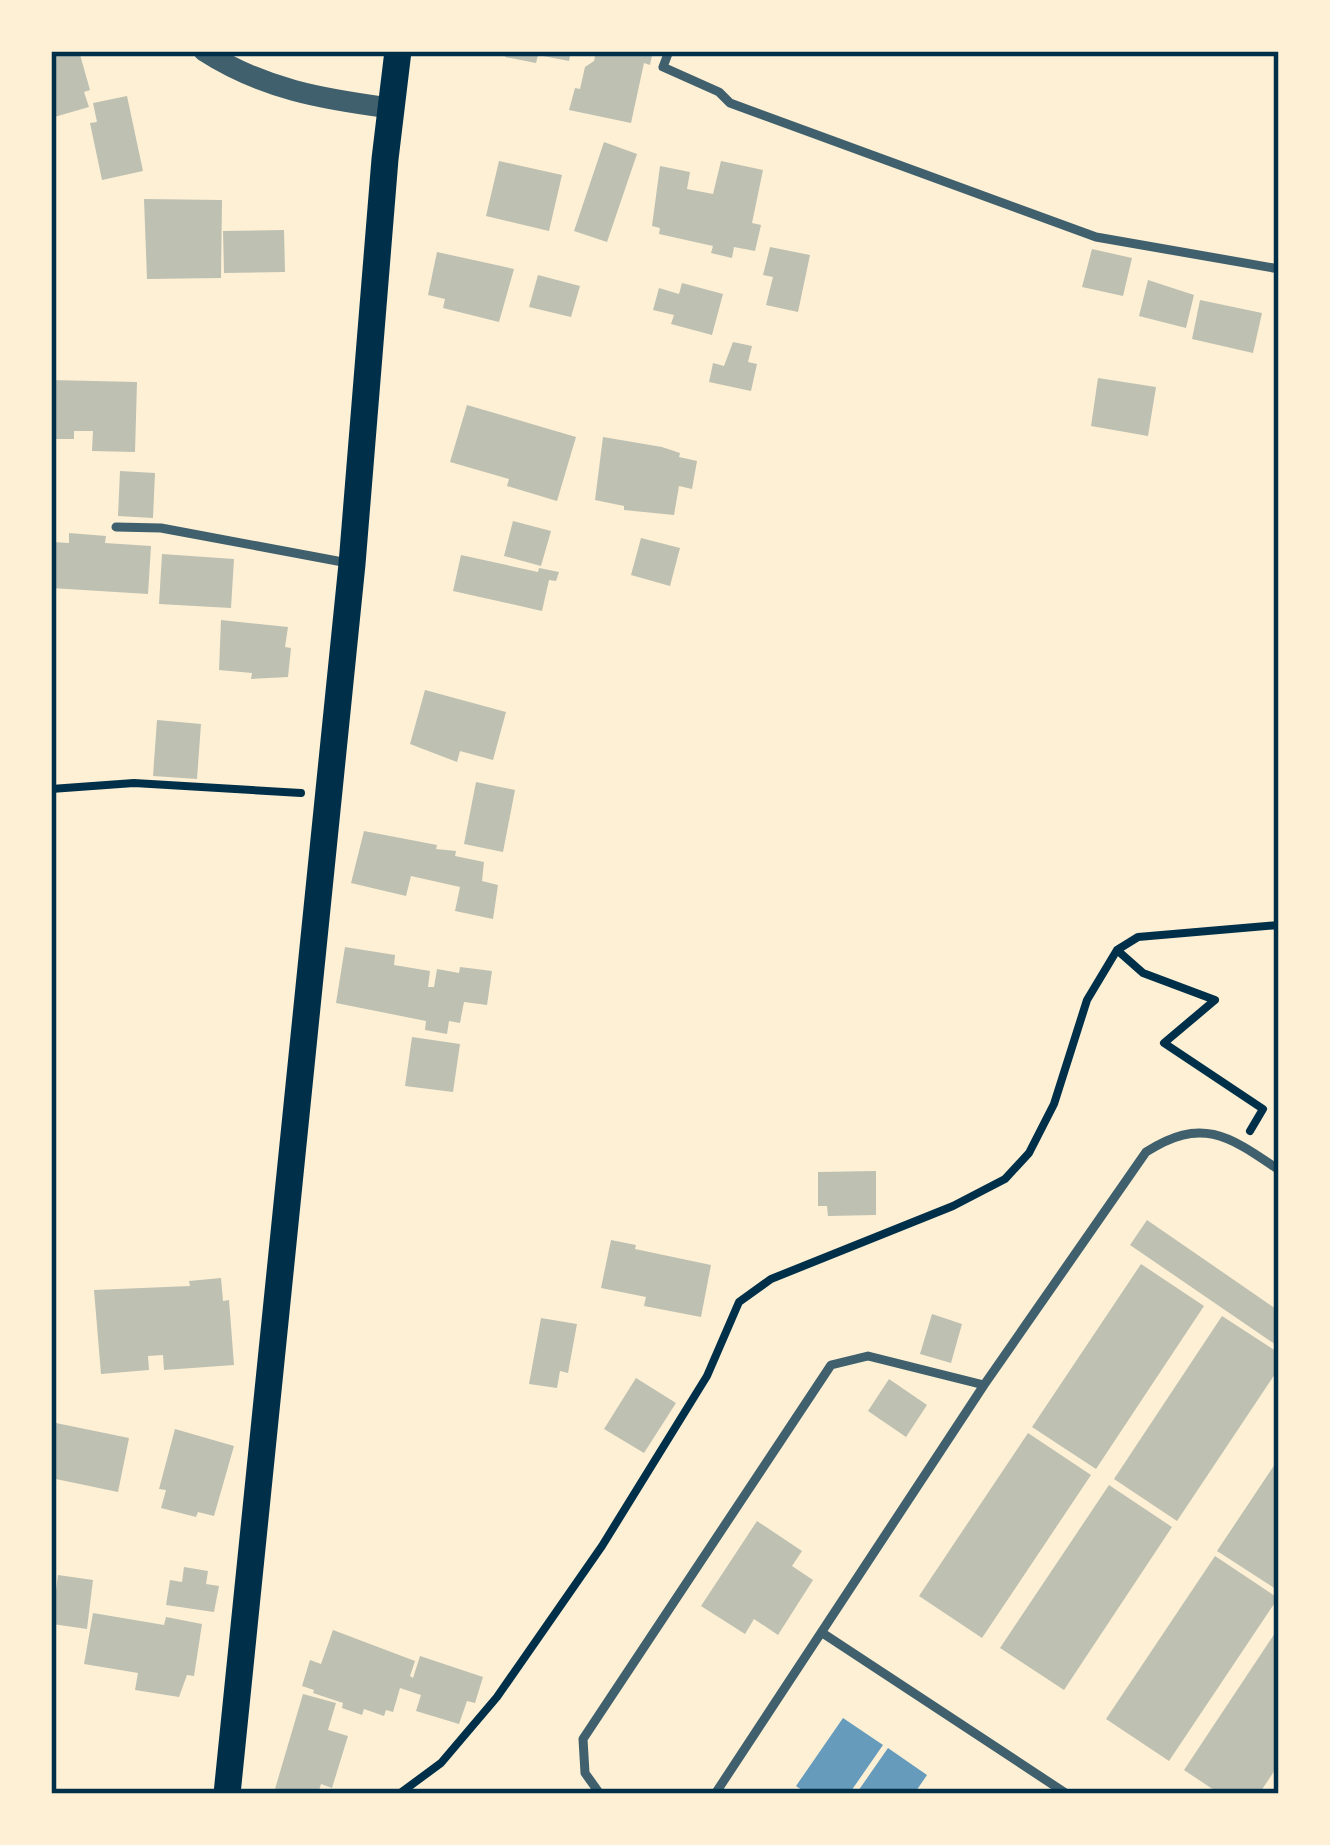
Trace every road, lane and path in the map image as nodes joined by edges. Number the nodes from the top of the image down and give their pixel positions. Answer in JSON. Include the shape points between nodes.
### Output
{"nodes":[{"id":1,"x":204,"y":51,"type":"edge"},
{"id":2,"x":398,"y":51,"type":"edge"},
{"id":3,"x":670,"y":51,"type":"edge"},
{"id":4,"x":391,"y":108,"type":"junction"},
{"id":5,"x":1279,"y":269,"type":"edge"},
{"id":6,"x":116,"y":527,"type":"dead end"},
{"id":7,"x":352,"y":564,"type":"junction"},
{"id":8,"x":51,"y":790,"type":"edge"},
{"id":9,"x":329,"y":795,"type":"junction"},
{"id":10,"x":1279,"y":925,"type":"edge"},
{"id":11,"x":1117,"y":950,"type":"junction"},
{"id":12,"x":1242,"y":1145,"type":"junction"},
{"id":13,"x":1279,"y":1170,"type":"edge"},
{"id":14,"x":984,"y":1384,"type":"junction"},
{"id":15,"x":824,"y":1634,"type":"junction"},
{"id":16,"x":227,"y":1794,"type":"edge"},
{"id":17,"x":399,"y":1794,"type":"edge"},
{"id":18,"x":600,"y":1794,"type":"edge"},
{"id":19,"x":715,"y":1794,"type":"edge"},
{"id":20,"x":1067,"y":1794,"type":"edge"}],
"edges":[{"from":1,"to":4,"type":"street","via":[[288,92]]},
{"from":2,"to":4,"type":"main road"},
{"from":3,"to":5,"type":"lane","via":[[663,67],[730,103],[1096,237]]},
{"from":4,"to":7,"type":"main road"},
{"from":6,"to":7,"type":"lane"},
{"from":7,"to":9,"type":"main road"},
{"from":8,"to":9,"type":"path","via":[[134,783]]},
{"from":9,"to":16,"type":"main road"},
{"from":10,"to":11,"type":"path","via":[[1138,937]]},
{"from":11,"to":12,"type":"path","via":[[1143,973],[1215,1000],[1164,1042],[1263,1108]]},
{"from":11,"to":17,"type":"path","via":[[1087,1000],[1029,1153],[1005,1179],[771,1279],[739,1302],[707,1376],[602,1546],[497,1697],[441,1763]]},
{"from":12,"to":13,"type":"lane"},
{"from":12,"to":14,"type":"lane","via":[[1199,1131],[1146,1152]]},
{"from":14,"to":15,"type":"lane"},
{"from":14,"to":18,"type":"lane","via":[[868,1356],[831,1365],[583,1739],[585,1773]]},
{"from":15,"to":19,"type":"lane"},
{"from":15,"to":20,"type":"lane"}]}
